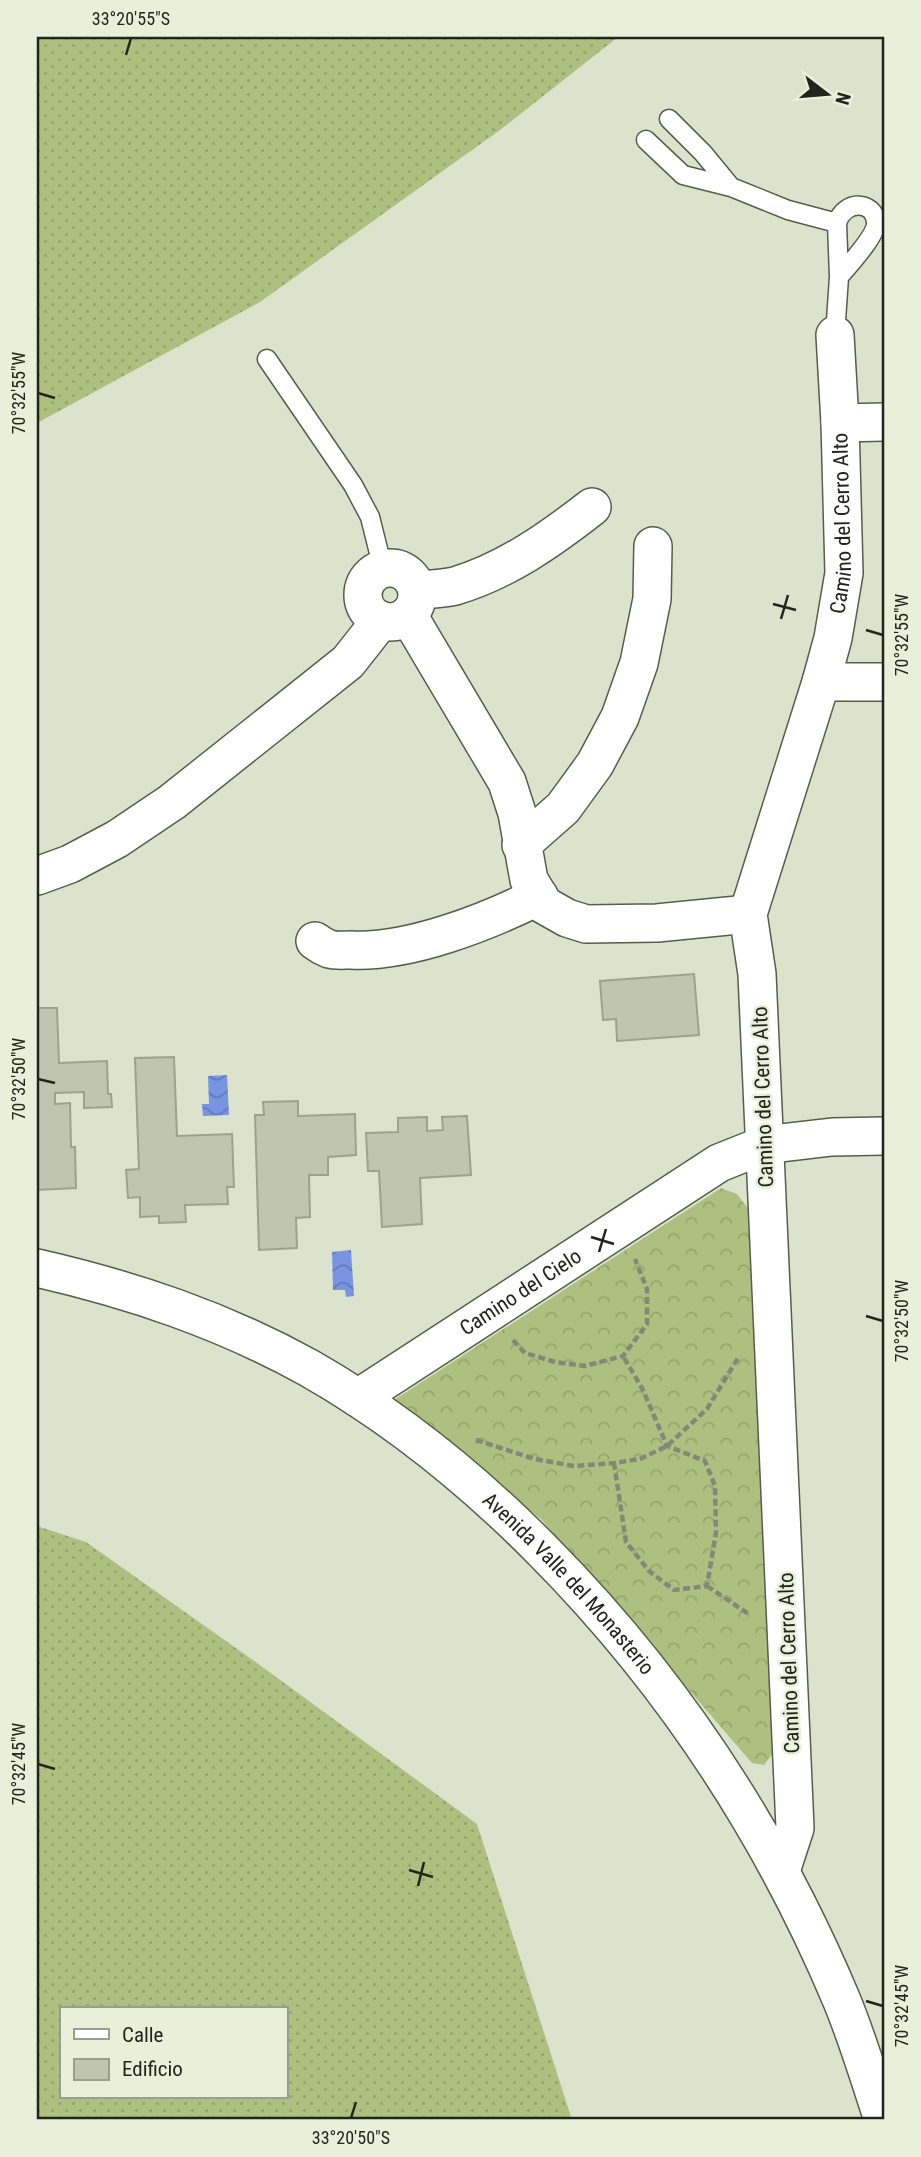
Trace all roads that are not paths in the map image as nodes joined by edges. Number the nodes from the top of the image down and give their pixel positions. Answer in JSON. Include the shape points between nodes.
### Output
{"nodes":[{"id":1,"x":668,"y":119,"type":"dead end"},
{"id":2,"x":646,"y":140,"type":"dead end"},
{"id":3,"x":731,"y":187,"type":"junction"},
{"id":4,"x":880,"y":220,"type":"edge"},
{"id":5,"x":837,"y":223,"type":"junction"},
{"id":6,"x":839,"y":277,"type":"junction"},
{"id":7,"x":835,"y":335,"type":"joint"},
{"id":8,"x":267,"y":359,"type":"dead end"},
{"id":9,"x":884,"y":422,"type":"edge"},
{"id":10,"x":840,"y":423,"type":"junction"},
{"id":11,"x":592,"y":507,"type":"dead end"},
{"id":12,"x":653,"y":546,"type":"dead end"},
{"id":13,"x":383,"y":569,"type":"junction"},
{"id":14,"x":402,"y":609,"type":"junction"},
{"id":15,"x":821,"y":682,"type":"junction"},
{"id":16,"x":884,"y":682,"type":"edge"},
{"id":17,"x":521,"y":845,"type":"junction"},
{"id":18,"x":37,"y":876,"type":"edge"},
{"id":19,"x":539,"y":896,"type":"junction"},
{"id":20,"x":748,"y":914,"type":"junction"},
{"id":21,"x":315,"y":941,"type":"dead end"},
{"id":22,"x":884,"y":1136,"type":"edge"},
{"id":23,"x":764,"y":1145,"type":"junction"},
{"id":24,"x":37,"y":1268,"type":"edge"},
{"id":25,"x":358,"y":1398,"type":"junction"},
{"id":26,"x":781,"y":1871,"type":"junction"},
{"id":27,"x":883,"y":2120,"type":"edge"}],
"edges":[{"from":1,"to":3,"type":"lane"},
{"from":2,"to":3,"type":"lane","via":[[683,175]]},
{"from":3,"to":5,"type":"lane"},
{"from":4,"to":5,"type":"lane","via":[[864,206],[854,205],[846,208]]},
{"from":4,"to":6,"type":"lane"},
{"from":5,"to":6,"type":"lane"},
{"from":6,"to":7,"type":"lane"},
{"from":7,"to":10,"type":"street","name":"Camino del Cerro Alto"},
{"from":8,"to":13,"type":"lane","via":[[370,517]]},
{"from":9,"to":10,"type":"street"},
{"from":10,"to":15,"type":"street","name":"Camino del Cerro Alto","via":[[844,573]]},
{"from":11,"to":14,"type":"street","via":[[549,540],[497,569]]},
{"from":12,"to":17,"type":"street","via":[[652,599],[639,663],[620,717],[564,808]]},
{"from":13,"to":14,"type":"street","via":[[409,575],[414,582]]},
{"from":13,"to":14,"type":"street","via":[[369,578],[364,594],[368,610]]},
{"from":14,"to":17,"type":"street","via":[[507,782]]},
{"from":14,"to":18,"type":"street","via":[[348,662],[172,802],[117,839]]},
{"from":15,"to":16,"type":"street"},
{"from":15,"to":20,"type":"street","name":"Camino del Cerro Alto"},
{"from":17,"to":19,"type":"street","via":[[529,880]]},
{"from":19,"to":20,"type":"street","via":[[544,905],[586,924]]},
{"from":19,"to":21,"type":"street","via":[[403,946],[331,950]]},
{"from":20,"to":23,"type":"street","name":"Camino del Cerro Alto","via":[[757,974]]},
{"from":22,"to":23,"type":"street","name":"Camino del Cielo"},
{"from":23,"to":25,"type":"street","name":"Camino del Cielo","via":[[719,1163]]},
{"from":23,"to":26,"type":"street","name":"Camino del Cerro Alto","via":[[796,1828]]},
{"from":24,"to":25,"type":"street","name":"Avenida Valle del Monasterio","via":[[152,1298],[205,1319],[299,1363]]},
{"from":25,"to":26,"type":"street","name":"Avenida Valle del Monasterio","via":[[430,1449],[521,1529],[577,1586],[672,1699],[711,1754]]},
{"from":26,"to":27,"type":"street","name":"Avenida Valle del Monasterio","via":[[843,2003]]}]}
